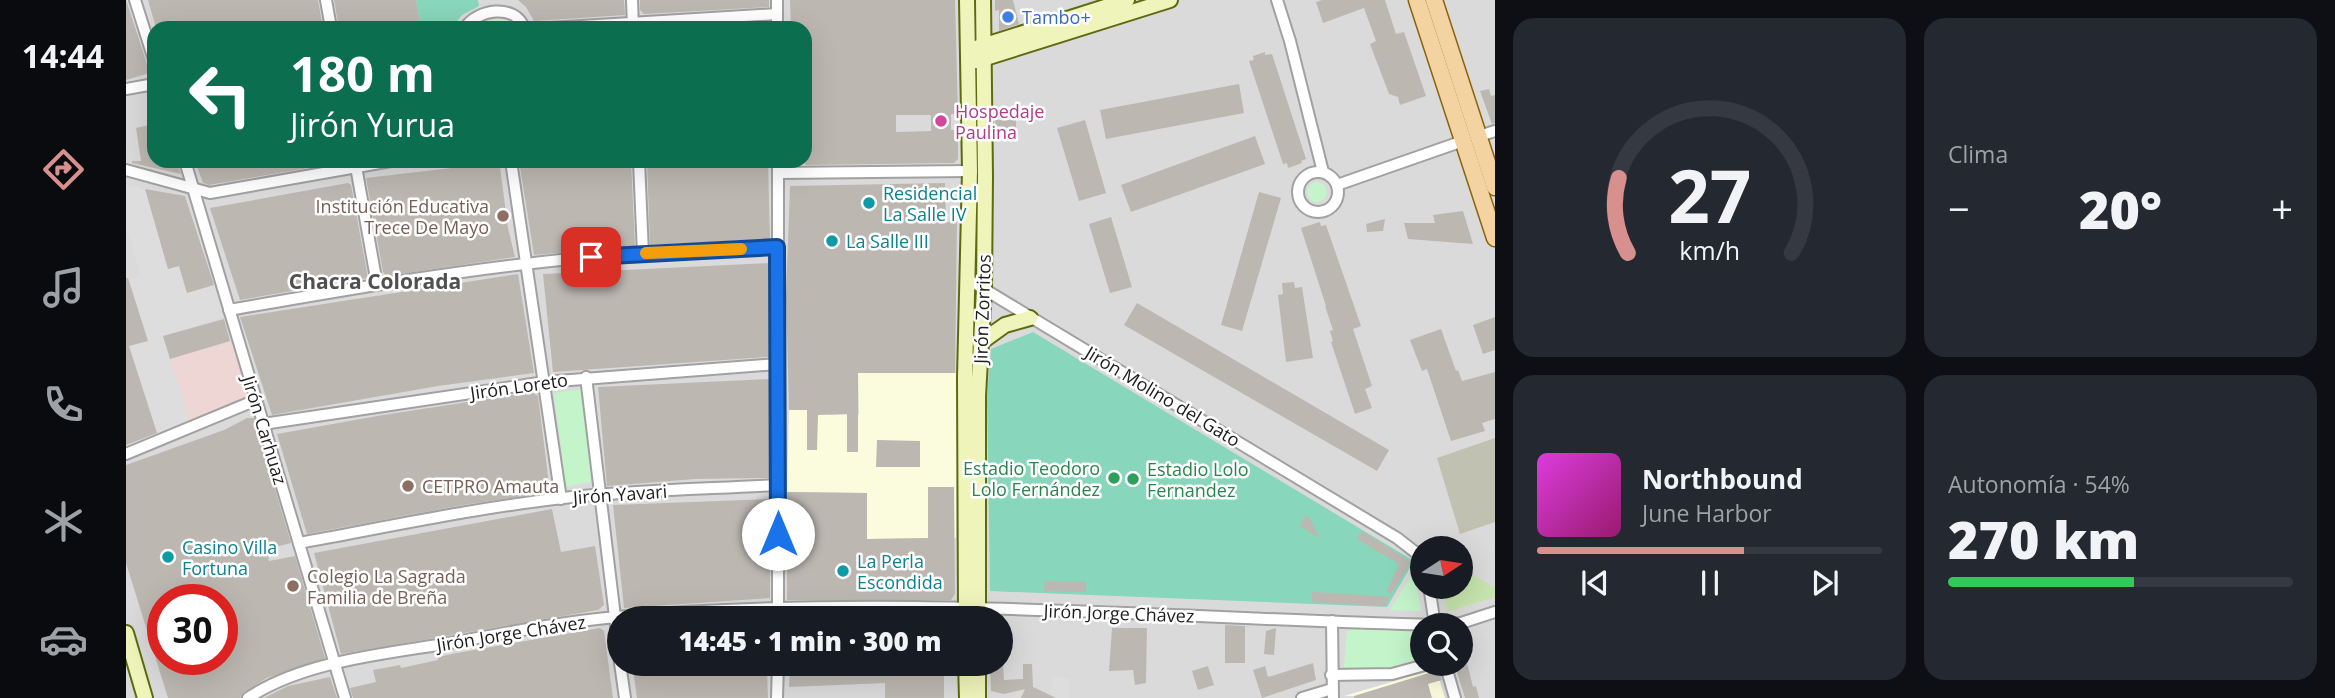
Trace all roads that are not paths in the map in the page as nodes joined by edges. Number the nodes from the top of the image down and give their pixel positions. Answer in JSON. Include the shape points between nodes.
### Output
{"nodes":[{"id":1,"x":135,"y":0,"type":"edge"},
{"id":2,"x":326,"y":0,"type":"edge"},
{"id":3,"x":488,"y":0,"type":"edge"},
{"id":4,"x":632,"y":0,"type":"edge"},
{"id":5,"x":777,"y":0,"type":"edge"},
{"id":6,"x":967,"y":0,"type":"edge"},
{"id":7,"x":983,"y":0,"type":"edge"},
{"id":8,"x":1127,"y":0,"type":"edge"},
{"id":9,"x":1170,"y":0,"type":"edge"},
{"id":10,"x":1277,"y":0,"type":"edge"},
{"id":11,"x":1417,"y":0,"type":"edge"},
{"id":12,"x":1434,"y":0,"type":"edge"},
{"id":13,"x":490,"y":12,"type":"junction"},
{"id":14,"x":777,"y":14,"type":"junction"},
{"id":15,"x":1091,"y":18,"type":"junction"},
{"id":16,"x":330,"y":21,"type":"edge"},
{"id":17,"x":471,"y":21,"type":"edge"},
{"id":18,"x":520,"y":21,"type":"edge"},
{"id":19,"x":633,"y":21,"type":"edge"},
{"id":20,"x":685,"y":21,"type":"edge"},
{"id":21,"x":777,"y":21,"type":"edge"},
{"id":22,"x":147,"y":38,"type":"edge"},
{"id":23,"x":984,"y":51,"type":"junction"},
{"id":24,"x":968,"y":57,"type":"junction"},
{"id":25,"x":147,"y":85,"type":"edge"},
{"id":26,"x":126,"y":89,"type":"edge"},
{"id":27,"x":1495,"y":131,"type":"edge"},
{"id":28,"x":1471,"y":139,"type":"junction"},
{"id":29,"x":187,"y":168,"type":"edge"},
{"id":30,"x":335,"y":168,"type":"edge"},
{"id":31,"x":356,"y":168,"type":"edge"},
{"id":32,"x":511,"y":168,"type":"edge"},
{"id":33,"x":639,"y":168,"type":"edge"},
{"id":34,"x":778,"y":168,"type":"edge"},
{"id":35,"x":812,"y":168,"type":"edge"},
{"id":36,"x":126,"y":170,"type":"edge"},
{"id":37,"x":970,"y":171,"type":"junction"},
{"id":38,"x":1322,"y":172,"type":"junction"},
{"id":39,"x":1337,"y":185,"type":"junction"},
{"id":40,"x":193,"y":187,"type":"junction"},
{"id":41,"x":1495,"y":187,"type":"edge"},
{"id":42,"x":1495,"y":238,"type":"edge"},
{"id":43,"x":777,"y":247,"type":"junction"},
{"id":44,"x":643,"y":254,"type":"junction"},
{"id":45,"x":527,"y":264,"type":"junction"},
{"id":46,"x":969,"y":280,"type":"junction"},
{"id":47,"x":377,"y":284,"type":"junction"},
{"id":48,"x":984,"y":289,"type":"junction"},
{"id":49,"x":229,"y":310,"type":"junction"},
{"id":50,"x":1030,"y":318,"type":"junction"},
{"id":51,"x":980,"y":343,"type":"junction"},
{"id":52,"x":777,"y":364,"type":"junction"},
{"id":53,"x":586,"y":377,"type":"junction"},
{"id":54,"x":545,"y":382,"type":"junction"},
{"id":55,"x":256,"y":400,"type":"junction"},
{"id":56,"x":263,"y":424,"type":"junction"},
{"id":57,"x":126,"y":454,"type":"edge"},
{"id":58,"x":778,"y":485,"type":"junction"},
{"id":59,"x":600,"y":494,"type":"junction"},
{"id":60,"x":561,"y":499,"type":"junction"},
{"id":61,"x":299,"y":543,"type":"junction"},
{"id":62,"x":1410,"y":548,"type":"edge"},
{"id":63,"x":613,"y":606,"type":"edge"},
{"id":64,"x":778,"y":606,"type":"edge"},
{"id":65,"x":972,"y":606,"type":"edge"},
{"id":66,"x":972,"y":606,"type":"edge"},
{"id":67,"x":1495,"y":612,"type":"edge"},
{"id":68,"x":1013,"y":614,"type":"edge"},
{"id":69,"x":607,"y":618,"type":"edge"},
{"id":70,"x":1473,"y":619,"type":"edge"},
{"id":71,"x":1332,"y":621,"type":"junction"},
{"id":72,"x":1410,"y":624,"type":"edge"},
{"id":73,"x":126,"y":633,"type":"edge"},
{"id":74,"x":335,"y":664,"type":"junction"},
{"id":75,"x":1410,"y":669,"type":"edge"},
{"id":76,"x":622,"y":676,"type":"edge"},
{"id":77,"x":778,"y":676,"type":"edge"},
{"id":78,"x":966,"y":676,"type":"edge"},
{"id":79,"x":978,"y":676,"type":"edge"},
{"id":80,"x":1331,"y":676,"type":"junction"},
{"id":81,"x":1449,"y":676,"type":"edge"},
{"id":82,"x":1332,"y":693,"type":"edge"},
{"id":83,"x":145,"y":698,"type":"edge"},
{"id":84,"x":248,"y":698,"type":"edge"},
{"id":85,"x":345,"y":698,"type":"edge"},
{"id":86,"x":625,"y":698,"type":"edge"},
{"id":87,"x":777,"y":698,"type":"edge"},
{"id":88,"x":967,"y":698,"type":"edge"},
{"id":89,"x":978,"y":698,"type":"edge"},
{"id":90,"x":1302,"y":698,"type":"edge"},
{"id":91,"x":1455,"y":698,"type":"edge"}],
"edges":[{"from":1,"to":22,"type":"street"},
{"from":2,"to":16,"type":"street"},
{"from":3,"to":13,"type":"street"},
{"from":4,"to":19,"type":"street"},
{"from":5,"to":14,"type":"street"},
{"from":6,"to":24,"type":"main road","name":"Jirón Zorritos"},
{"from":7,"to":23,"type":"main road","name":"Jirón Zorritos"},
{"from":8,"to":15,"type":"main road"},
{"from":9,"to":15,"type":"main road"},
{"from":10,"to":38,"type":"street"},
{"from":11,"to":28,"type":"main road"},
{"from":12,"to":28,"type":"main road"},
{"from":13,"to":17,"type":"street"},
{"from":13,"to":18,"type":"street","via":[[512,13]]},
{"from":14,"to":20,"type":"street"},
{"from":14,"to":21,"type":"street"},
{"from":15,"to":23,"type":"main road"},
{"from":23,"to":24,"type":"main road"},
{"from":23,"to":48,"type":"main road","name":"Jirón Zorritos"},
{"from":24,"to":37,"type":"main road","name":"Jirón Zorritos"},
{"from":25,"to":26,"type":"street"},
{"from":27,"to":28,"type":"street"},
{"from":28,"to":39,"type":"street"},
{"from":28,"to":41,"type":"main road"},
{"from":28,"to":42,"type":"main road"},
{"from":29,"to":40,"type":"street","name":"Jirón Carhuaz"},
{"from":30,"to":40,"type":"street","via":[[210,193]]},
{"from":31,"to":47,"type":"street"},
{"from":32,"to":45,"type":"street"},
{"from":33,"to":44,"type":"street"},
{"from":34,"to":43,"type":"street"},
{"from":35,"to":37,"type":"street"},
{"from":36,"to":40,"type":"street"},
{"from":37,"to":46,"type":"main road","name":"Jirón Zorritos"},
{"from":38,"to":39,"type":"street"},
{"from":38,"to":39,"type":"street","via":[[1309,174],[1300,183],[1298,196],[1305,208],[1317,213],[1330,209],[1338,198]]},
{"from":40,"to":49,"type":"street","name":"Jirón Carhuaz"},
{"from":43,"to":44,"type":"street"},
{"from":43,"to":52,"type":"street"},
{"from":44,"to":45,"type":"street"},
{"from":45,"to":47,"type":"street"},
{"from":45,"to":54,"type":"street"},
{"from":46,"to":48,"type":"street","name":"Jirón Molino del Gato"},
{"from":46,"to":65,"type":"main road","name":"Jirón Zorritos","via":[[965,377]]},
{"from":47,"to":49,"type":"street"},
{"from":48,"to":50,"type":"street","name":"Jirón Molino del Gato"},
{"from":48,"to":51,"type":"main road","name":"Jirón Zorritos"},
{"from":49,"to":55,"type":"street","name":"Jirón Carhuaz"},
{"from":50,"to":51,"type":"main road","via":[[1005,325]]},
{"from":50,"to":62,"type":"street","name":"Jirón Molino del Gato"},
{"from":51,"to":66,"type":"main road","name":"Jirón Zorritos"},
{"from":52,"to":53,"type":"street","name":"Jirón Loreto"},
{"from":52,"to":58,"type":"street"},
{"from":53,"to":54,"type":"street","name":"Jirón Loreto"},
{"from":53,"to":59,"type":"street"},
{"from":54,"to":56,"type":"street","name":"Jirón Loreto"},
{"from":54,"to":60,"type":"street"},
{"from":55,"to":56,"type":"street","name":"Jirón Carhuaz"},
{"from":55,"to":57,"type":"street"},
{"from":56,"to":61,"type":"street","name":"Jirón Carhuaz"},
{"from":58,"to":59,"type":"street","name":"Jirón Yavari"},
{"from":58,"to":64,"type":"street"},
{"from":59,"to":60,"type":"street","name":"Jirón Yavari"},
{"from":59,"to":63,"type":"street"},
{"from":60,"to":61,"type":"street","name":"Jirón Yavari"},
{"from":61,"to":74,"type":"street","name":"Jirón Carhuaz"},
{"from":67,"to":70,"type":"street","name":"Jirón Jorge Chávez"},
{"from":68,"to":71,"type":"street","name":"Jirón Jorge Chávez"},
{"from":69,"to":74,"type":"street","name":"Jirón Jorge Chávez"},
{"from":71,"to":72,"type":"street","name":"Jirón Jorge Chávez"},
{"from":71,"to":80,"type":"street"},
{"from":73,"to":83,"type":"main road"},
{"from":74,"to":84,"type":"street","name":"Jirón Jorge Chávez","via":[[276,681]]},
{"from":74,"to":85,"type":"street","name":"Jirón Carhuaz"},
{"from":75,"to":80,"type":"street"},
{"from":76,"to":86,"type":"street"},
{"from":77,"to":87,"type":"street"},
{"from":78,"to":88,"type":"main road"},
{"from":79,"to":89,"type":"main road"},
{"from":80,"to":82,"type":"street"},
{"from":81,"to":91,"type":"street"},
{"from":82,"to":90,"type":"street"}]}
